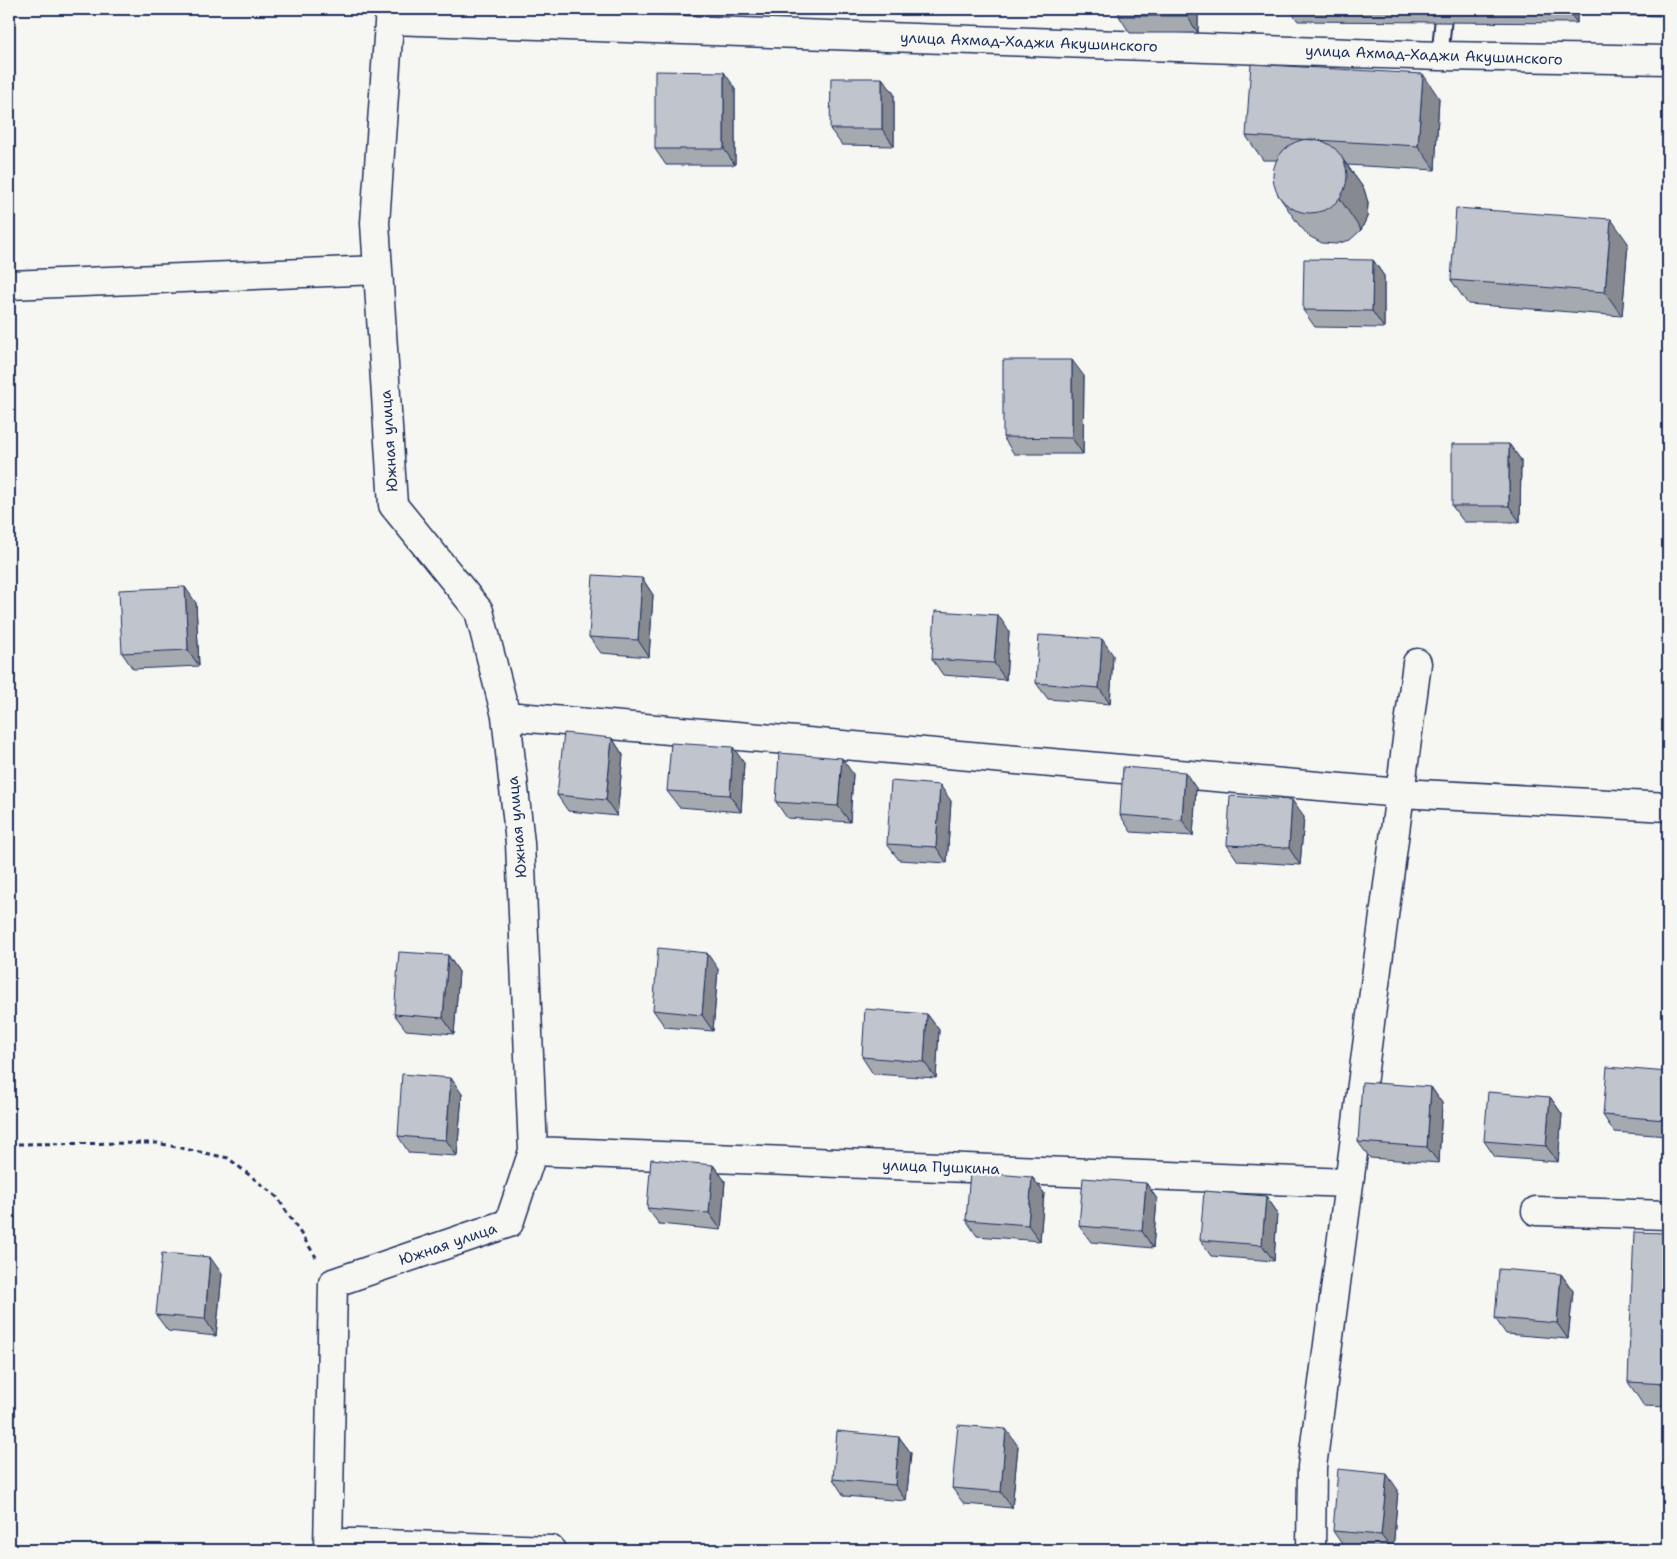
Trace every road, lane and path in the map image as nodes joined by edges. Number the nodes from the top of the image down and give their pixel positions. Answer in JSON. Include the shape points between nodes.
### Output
{"nodes":[{"id":1,"x":390,"y":14,"type":"edge"},
{"id":2,"x":1443,"y":22,"type":"dead end"},
{"id":3,"x":1440,"y":56,"type":"junction"},
{"id":4,"x":1668,"y":60,"type":"edge"},
{"id":5,"x":378,"y":270,"type":"junction"},
{"id":6,"x":9,"y":285,"type":"edge"},
{"id":7,"x":1417,"y":663,"type":"dead end"},
{"id":8,"x":506,"y":716,"type":"junction"},
{"id":9,"x":1400,"y":793,"type":"junction"},
{"id":10,"x":1668,"y":807,"type":"edge"},
{"id":11,"x":9,"y":1144,"type":"edge"},
{"id":12,"x":533,"y":1151,"type":"junction"},
{"id":13,"x":1349,"y":1183,"type":"junction"},
{"id":14,"x":1536,"y":1211,"type":"dead end"},
{"id":15,"x":1668,"y":1215,"type":"edge"},
{"id":16,"x":333,"y":1283,"type":"junction"},
{"id":17,"x":328,"y":1546,"type":"edge"},
{"id":18,"x":551,"y":1550,"type":"edge"},
{"id":19,"x":1311,"y":1550,"type":"edge"}],
"edges":[{"from":1,"to":3,"type":"street","name":"улица Ахмад-Хаджи Акушинского"},
{"from":1,"to":5,"type":"street","name":"Южная улица","via":[[375,223]]},
{"from":2,"to":3,"type":"lane"},
{"from":3,"to":4,"type":"street","name":"улица Ахмад-Хаджи Акушинского"},
{"from":5,"to":6,"type":"street"},
{"from":5,"to":8,"type":"street","name":"Южная улица","via":[[394,504],[479,611]]},
{"from":7,"to":9,"type":"street"},
{"from":8,"to":9,"type":"street"},
{"from":8,"to":12,"type":"street","name":"Южная улица","via":[[520,843]]},
{"from":9,"to":10,"type":"street"},
{"from":9,"to":13,"type":"street"},
{"from":11,"to":16,"type":"path","via":[[157,1142],[228,1158],[276,1197]]},
{"from":12,"to":13,"type":"street","name":"улица Пушкина"},
{"from":12,"to":16,"type":"street","name":"Южная улица","via":[[509,1223]]},
{"from":13,"to":19,"type":"street","via":[[1312,1467]]},
{"from":14,"to":15,"type":"street"},
{"from":16,"to":17,"type":"street"},
{"from":17,"to":18,"type":"street"}]}
